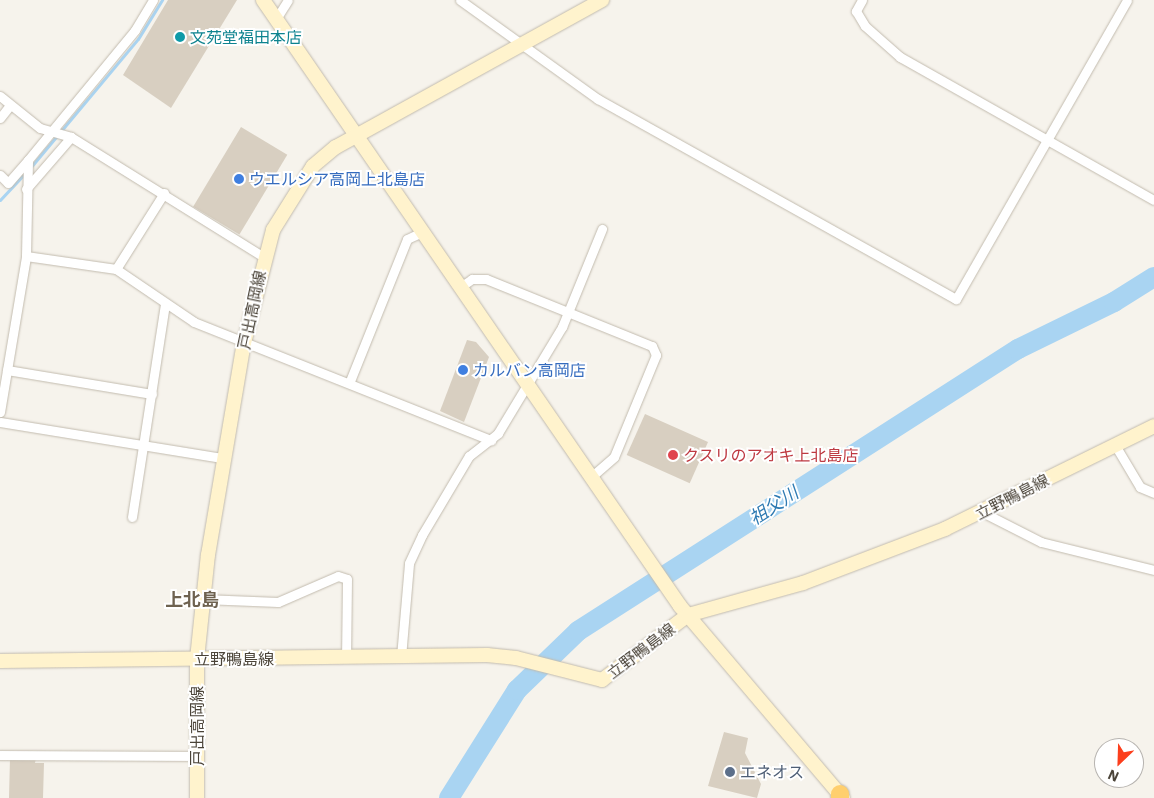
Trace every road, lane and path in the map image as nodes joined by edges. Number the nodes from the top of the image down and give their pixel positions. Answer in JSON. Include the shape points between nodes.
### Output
{"nodes":[{"id":1,"x":153,"y":0,"type":"edge"},
{"id":2,"x":263,"y":0,"type":"edge"},
{"id":3,"x":288,"y":0,"type":"edge"},
{"id":4,"x":460,"y":0,"type":"edge"},
{"id":5,"x":602,"y":0,"type":"edge"},
{"id":6,"x":862,"y":0,"type":"edge"},
{"id":7,"x":1127,"y":0,"type":"edge"},
{"id":8,"x":276,"y":19,"type":"junction"},
{"id":9,"x":519,"y":46,"type":"junction"},
{"id":10,"x":0,"y":96,"type":"edge"},
{"id":11,"x":10,"y":105,"type":"junction"},
{"id":12,"x":0,"y":118,"type":"edge"},
{"id":13,"x":62,"y":134,"type":"junction"},
{"id":14,"x":357,"y":134,"type":"junction"},
{"id":15,"x":1048,"y":141,"type":"junction"},
{"id":16,"x":27,"y":163,"type":"junction"},
{"id":17,"x":0,"y":175,"type":"edge"},
{"id":18,"x":26,"y":184,"type":"junction"},
{"id":19,"x":164,"y":194,"type":"junction"},
{"id":20,"x":1154,"y":200,"type":"edge"},
{"id":21,"x":602,"y":229,"type":"dead end"},
{"id":22,"x":422,"y":232,"type":"junction"},
{"id":23,"x":26,"y":256,"type":"junction"},
{"id":24,"x":264,"y":257,"type":"junction"},
{"id":25,"x":116,"y":269,"type":"junction"},
{"id":26,"x":459,"y":288,"type":"junction"},
{"id":27,"x":165,"y":305,"type":"junction"},
{"id":28,"x":569,"y":313,"type":"junction"},
{"id":29,"x":244,"y":343,"type":"junction"},
{"id":30,"x":7,"y":370,"type":"junction"},
{"id":31,"x":350,"y":381,"type":"junction"},
{"id":32,"x":526,"y":387,"type":"junction"},
{"id":33,"x":152,"y":394,"type":"junction"},
{"id":34,"x":0,"y":407,"type":"edge"},
{"id":35,"x":0,"y":422,"type":"edge"},
{"id":36,"x":1154,"y":426,"type":"edge"},
{"id":37,"x":491,"y":440,"type":"junction"},
{"id":38,"x":1115,"y":445,"type":"junction"},
{"id":39,"x":144,"y":446,"type":"junction"},
{"id":40,"x":222,"y":458,"type":"junction"},
{"id":41,"x":590,"y":478,"type":"junction"},
{"id":42,"x":1154,"y":493,"type":"edge"},
{"id":43,"x":984,"y":513,"type":"junction"},
{"id":44,"x":132,"y":517,"type":"dead end"},
{"id":45,"x":1154,"y":570,"type":"edge"},
{"id":46,"x":203,"y":599,"type":"junction"},
{"id":47,"x":684,"y":611,"type":"junction"},
{"id":48,"x":402,"y":657,"type":"junction"},
{"id":49,"x":346,"y":658,"type":"junction"},
{"id":50,"x":197,"y":659,"type":"junction"},
{"id":51,"x":0,"y":661,"type":"edge"},
{"id":52,"x":0,"y":755,"type":"edge"},
{"id":53,"x":198,"y":756,"type":"junction"},
{"id":54,"x":841,"y":797,"type":"edge"},
{"id":55,"x":197,"y":798,"type":"edge"}],
"edges":[{"from":1,"to":13,"type":"street"},
{"from":2,"to":8,"type":"main road"},
{"from":3,"to":8,"type":"street"},
{"from":4,"to":9,"type":"street"},
{"from":5,"to":9,"type":"main road","name":"戸出高岡線"},
{"from":6,"to":15,"type":"street","via":[[856,11],[865,26],[900,57]]},
{"from":7,"to":15,"type":"street"},
{"from":8,"to":14,"type":"main road"},
{"from":9,"to":14,"type":"main road","name":"戸出高岡線"},
{"from":9,"to":15,"type":"street","via":[[598,100],[956,299]]},
{"from":10,"to":11,"type":"street"},
{"from":11,"to":12,"type":"street"},
{"from":11,"to":13,"type":"street","via":[[40,128]]},
{"from":13,"to":16,"type":"street"},
{"from":13,"to":18,"type":"street"},
{"from":13,"to":19,"type":"street"},
{"from":14,"to":22,"type":"main road"},
{"from":14,"to":24,"type":"main road","name":"戸出高岡線","via":[[313,166],[288,202]]},
{"from":15,"to":20,"type":"street"},
{"from":16,"to":17,"type":"street","via":[[8,182]]},
{"from":16,"to":18,"type":"street"},
{"from":18,"to":23,"type":"street"},
{"from":19,"to":24,"type":"street"},
{"from":19,"to":25,"type":"street"},
{"from":21,"to":28,"type":"street"},
{"from":22,"to":26,"type":"main road"},
{"from":22,"to":31,"type":"street","via":[[407,239]]},
{"from":23,"to":25,"type":"street"},
{"from":23,"to":30,"type":"street"},
{"from":24,"to":29,"type":"main road","name":"戸出高岡線"},
{"from":25,"to":27,"type":"street"},
{"from":26,"to":28,"type":"street","via":[[472,278],[486,279]]},
{"from":26,"to":32,"type":"main road"},
{"from":27,"to":29,"type":"street"},
{"from":27,"to":33,"type":"street"},
{"from":28,"to":32,"type":"street"},
{"from":28,"to":41,"type":"street","via":[[648,343],[656,355],[614,457]]},
{"from":29,"to":31,"type":"street"},
{"from":29,"to":40,"type":"main road","name":"戸出高岡線"},
{"from":30,"to":33,"type":"street"},
{"from":30,"to":34,"type":"street"},
{"from":31,"to":37,"type":"street"},
{"from":32,"to":37,"type":"street"},
{"from":32,"to":41,"type":"main road"},
{"from":33,"to":39,"type":"street"},
{"from":35,"to":39,"type":"street"},
{"from":36,"to":38,"type":"main road","name":"立野鴨島線"},
{"from":37,"to":48,"type":"street","via":[[470,456],[445,493],[409,563]]},
{"from":38,"to":42,"type":"street","via":[[1140,487]]},
{"from":38,"to":43,"type":"main road","name":"立野鴨島線"},
{"from":39,"to":40,"type":"street"},
{"from":39,"to":44,"type":"street"},
{"from":40,"to":46,"type":"main road","name":"戸出高岡線"},
{"from":41,"to":47,"type":"main road"},
{"from":43,"to":45,"type":"street","via":[[1041,542]]},
{"from":43,"to":47,"type":"main road","name":"立野鴨島線","via":[[802,583]]},
{"from":46,"to":49,"type":"street","via":[[278,602],[338,576],[347,579]]},
{"from":46,"to":50,"type":"main road","name":"戸出高岡線"},
{"from":47,"to":48,"type":"main road","name":"立野鴨島線","via":[[602,680],[591,680],[516,658]]},
{"from":47,"to":54,"type":"main road"},
{"from":48,"to":49,"type":"main road","name":"立野鴨島線"},
{"from":49,"to":50,"type":"main road","name":"立野鴨島線"},
{"from":50,"to":51,"type":"main road","name":"立野鴨島線"},
{"from":50,"to":53,"type":"main road","name":"戸出高岡線"},
{"from":52,"to":53,"type":"street"},
{"from":53,"to":55,"type":"main road","name":"戸出高岡線"}]}
